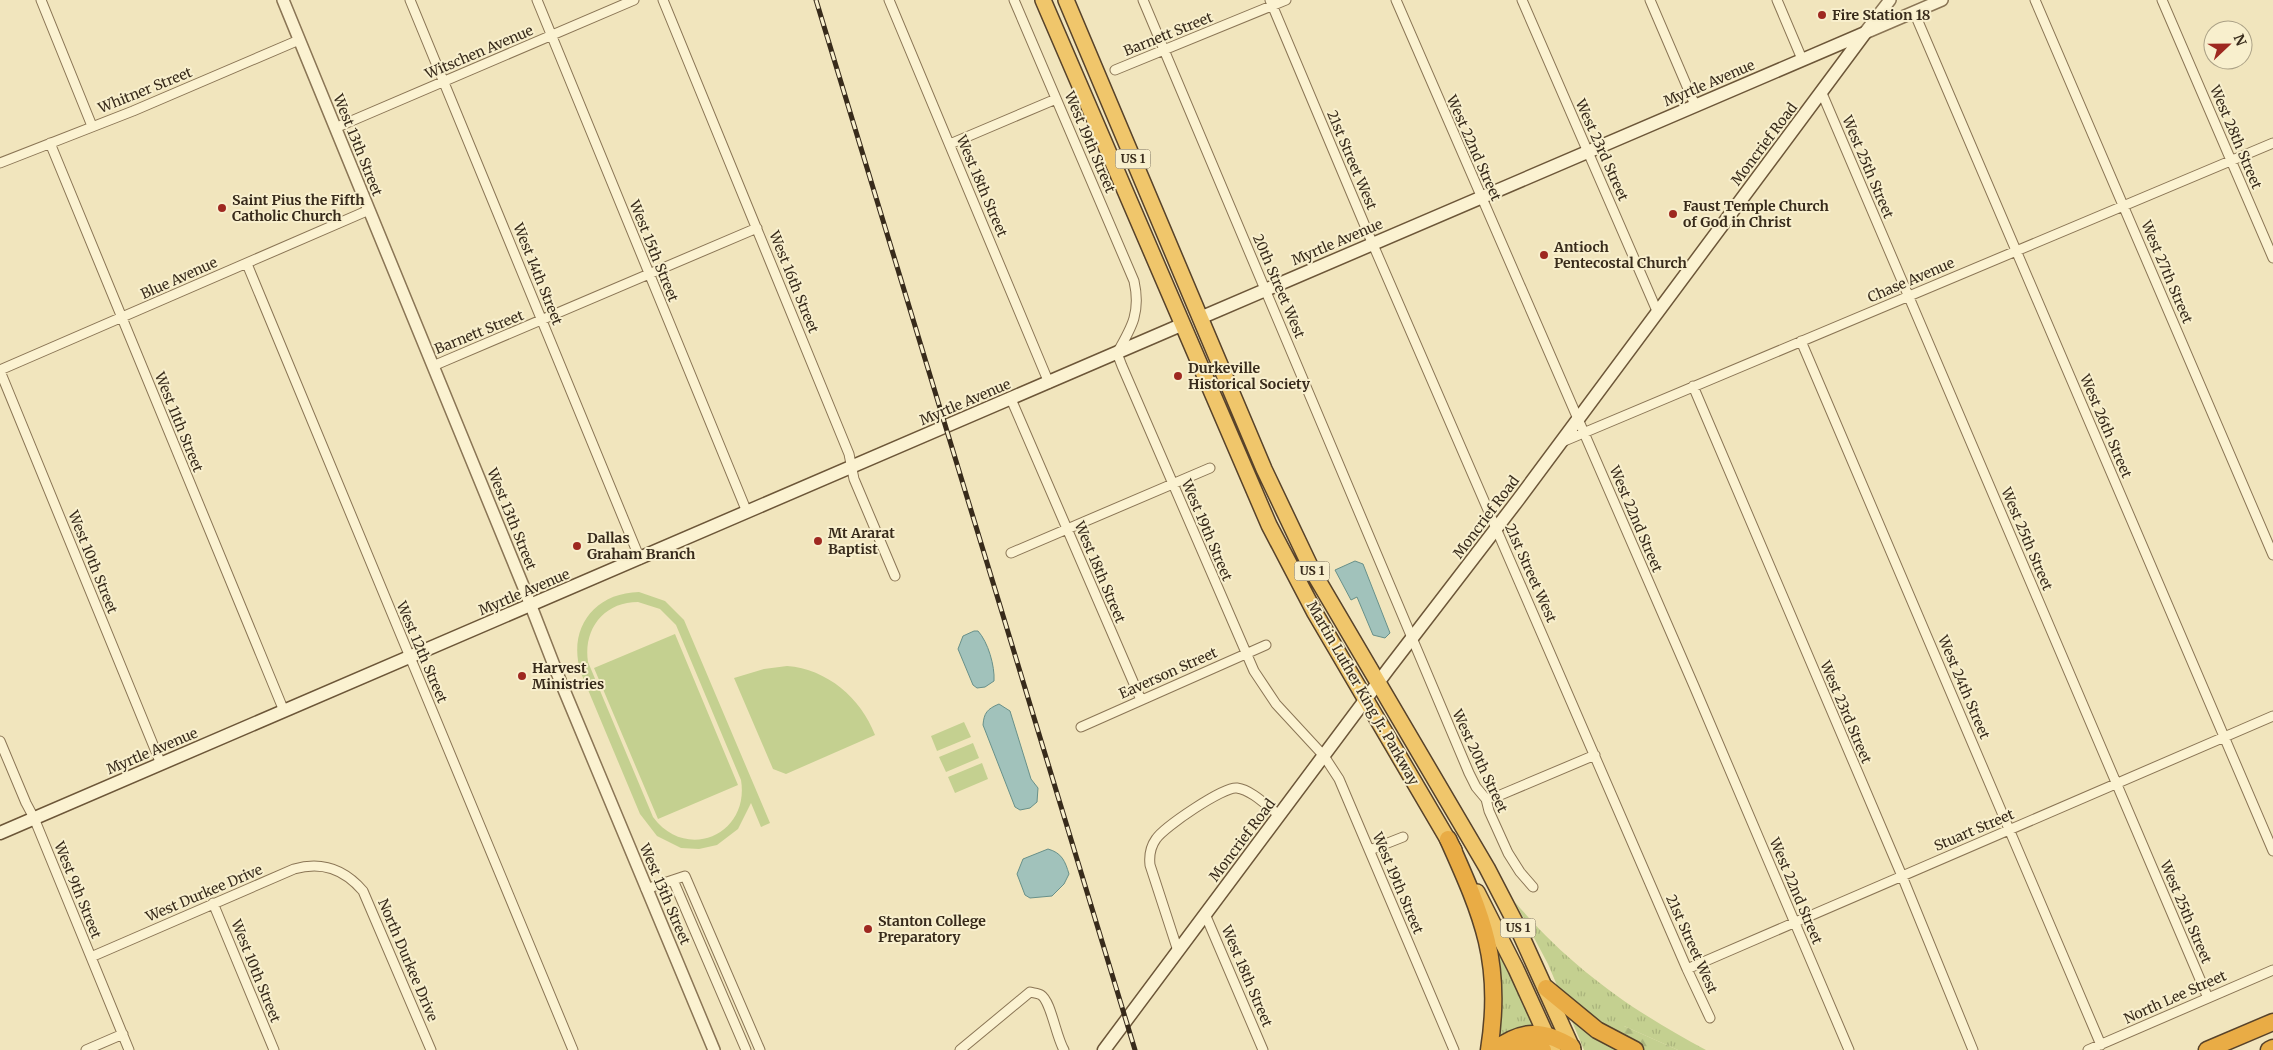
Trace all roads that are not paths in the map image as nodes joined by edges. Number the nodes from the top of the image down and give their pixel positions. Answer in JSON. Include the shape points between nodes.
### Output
{"nodes":[{"id":1,"x":41,"y":0,"type":"edge"},
{"id":2,"x":283,"y":0,"type":"edge"},
{"id":3,"x":410,"y":0,"type":"edge"},
{"id":4,"x":537,"y":0,"type":"edge"},
{"id":5,"x":634,"y":0,"type":"edge"},
{"id":6,"x":663,"y":0,"type":"edge"},
{"id":7,"x":889,"y":0,"type":"edge"},
{"id":8,"x":1014,"y":0,"type":"edge"},
{"id":9,"x":1043,"y":0,"type":"edge"},
{"id":10,"x":1066,"y":0,"type":"edge"},
{"id":11,"x":1143,"y":0,"type":"edge"},
{"id":12,"x":1286,"y":0,"type":"edge"},
{"id":13,"x":1396,"y":0,"type":"edge"},
{"id":14,"x":1522,"y":0,"type":"edge"},
{"id":15,"x":1650,"y":0,"type":"edge"},
{"id":16,"x":1777,"y":0,"type":"edge"},
{"id":17,"x":1890,"y":0,"type":"edge"},
{"id":18,"x":1942,"y":0,"type":"edge"},
{"id":19,"x":2035,"y":0,"type":"edge"},
{"id":20,"x":2162,"y":0,"type":"edge"},
{"id":21,"x":1271,"y":3,"type":"edge"},
{"id":22,"x":1914,"y":12,"type":"junction"},
{"id":23,"x":1865,"y":33,"type":"junction"},
{"id":24,"x":552,"y":36,"type":"junction"},
{"id":25,"x":300,"y":40,"type":"junction"},
{"id":26,"x":1164,"y":51,"type":"junction"},
{"id":27,"x":1802,"y":59,"type":"junction"},
{"id":28,"x":1115,"y":70,"type":"dead end"},
{"id":29,"x":444,"y":82,"type":"junction"},
{"id":30,"x":1821,"y":92,"type":"junction"},
{"id":31,"x":1056,"y":99,"type":"junction"},
{"id":32,"x":1695,"y":106,"type":"junction"},
{"id":33,"x":92,"y":126,"type":"junction"},
{"id":34,"x":335,"y":128,"type":"junction"},
{"id":35,"x":50,"y":143,"type":"junction"},
{"id":36,"x":2273,"y":143,"type":"edge"},
{"id":37,"x":950,"y":144,"type":"junction"},
{"id":38,"x":1587,"y":151,"type":"junction"},
{"id":39,"x":2231,"y":160,"type":"junction"},
{"id":40,"x":0,"y":163,"type":"edge"},
{"id":41,"x":1481,"y":198,"type":"junction"},
{"id":42,"x":2123,"y":206,"type":"junction"},
{"id":43,"x":369,"y":210,"type":"junction"},
{"id":44,"x":756,"y":228,"type":"junction"},
{"id":45,"x":1372,"y":244,"type":"junction"},
{"id":46,"x":2016,"y":251,"type":"junction"},
{"id":47,"x":2273,"y":258,"type":"edge"},
{"id":48,"x":247,"y":264,"type":"junction"},
{"id":49,"x":649,"y":274,"type":"junction"},
{"id":50,"x":1266,"y":290,"type":"junction"},
{"id":51,"x":1907,"y":296,"type":"junction"},
{"id":52,"x":1657,"y":310,"type":"junction"},
{"id":53,"x":122,"y":318,"type":"junction"},
{"id":54,"x":1200,"y":318,"type":"junction"},
{"id":55,"x":542,"y":320,"type":"junction"},
{"id":56,"x":1182,"y":325,"type":"junction"},
{"id":57,"x":1801,"y":341,"type":"junction"},
{"id":58,"x":1117,"y":353,"type":"junction"},
{"id":59,"x":432,"y":366,"type":"junction"},
{"id":60,"x":0,"y":371,"type":"edge"},
{"id":61,"x":1049,"y":383,"type":"junction"},
{"id":62,"x":1693,"y":386,"type":"junction"},
{"id":63,"x":1011,"y":399,"type":"junction"},
{"id":64,"x":1577,"y":418,"type":"junction"},
{"id":65,"x":1583,"y":431,"type":"junction"},
{"id":66,"x":1560,"y":443,"type":"junction"},
{"id":67,"x":851,"y":468,"type":"junction"},
{"id":68,"x":1210,"y":468,"type":"dead end"},
{"id":69,"x":1173,"y":484,"type":"junction"},
{"id":70,"x":747,"y":512,"type":"junction"},
{"id":71,"x":1496,"y":528,"type":"junction"},
{"id":72,"x":1067,"y":529,"type":"junction"},
{"id":73,"x":1011,"y":553,"type":"dead end"},
{"id":74,"x":2273,"y":555,"type":"edge"},
{"id":75,"x":640,"y":559,"type":"junction"},
{"id":76,"x":895,"y":576,"type":"dead end"},
{"id":77,"x":530,"y":605,"type":"junction"},
{"id":78,"x":1411,"y":640,"type":"junction"},
{"id":79,"x":1266,"y":644,"type":"dead end"},
{"id":80,"x":1245,"y":654,"type":"junction"},
{"id":81,"x":409,"y":658,"type":"junction"},
{"id":82,"x":1378,"y":684,"type":"junction"},
{"id":83,"x":1366,"y":699,"type":"junction"},
{"id":84,"x":1141,"y":700,"type":"junction"},
{"id":85,"x":284,"y":711,"type":"junction"},
{"id":86,"x":2273,"y":716,"type":"edge"},
{"id":87,"x":1080,"y":727,"type":"dead end"},
{"id":88,"x":2224,"y":738,"type":"junction"},
{"id":89,"x":0,"y":741,"type":"edge"},
{"id":90,"x":1594,"y":755,"type":"junction"},
{"id":91,"x":1324,"y":756,"type":"junction"},
{"id":92,"x":161,"y":764,"type":"junction"},
{"id":93,"x":2116,"y":783,"type":"junction"},
{"id":94,"x":1486,"y":799,"type":"junction"},
{"id":95,"x":1279,"y":815,"type":"junction"},
{"id":96,"x":34,"y":818,"type":"junction"},
{"id":97,"x":2010,"y":829,"type":"junction"},
{"id":98,"x":0,"y":833,"type":"edge"},
{"id":99,"x":1404,"y":837,"type":"dead end"},
{"id":100,"x":1448,"y":839,"type":"junction"},
{"id":101,"x":1370,"y":850,"type":"junction"},
{"id":102,"x":2273,"y":851,"type":"edge"},
{"id":103,"x":331,"y":868,"type":"joint"},
{"id":104,"x":1902,"y":876,"type":"junction"},
{"id":105,"x":673,"y":880,"type":"junction"},
{"id":106,"x":1534,"y":887,"type":"dead end"},
{"id":107,"x":646,"y":889,"type":"junction"},
{"id":108,"x":213,"y":903,"type":"junction"},
{"id":109,"x":1205,"y":914,"type":"junction"},
{"id":110,"x":1794,"y":922,"type":"junction"},
{"id":111,"x":1178,"y":951,"type":"junction"},
{"id":112,"x":91,"y":956,"type":"junction"},
{"id":113,"x":1687,"y":969,"type":"junction"},
{"id":114,"x":2273,"y":970,"type":"edge"},
{"id":115,"x":1546,"y":988,"type":"junction"},
{"id":116,"x":2208,"y":998,"type":"junction"},
{"id":117,"x":1710,"y":1018,"type":"dead end"},
{"id":118,"x":2273,"y":1022,"type":"edge"},
{"id":119,"x":123,"y":1034,"type":"junction"},
{"id":120,"x":1545,"y":1042,"type":"edge"},
{"id":121,"x":2101,"y":1045,"type":"junction"},
{"id":122,"x":1573,"y":1048,"type":"edge"},
{"id":123,"x":2273,"y":1048,"type":"edge"},
{"id":124,"x":86,"y":1050,"type":"edge"},
{"id":125,"x":129,"y":1050,"type":"edge"},
{"id":126,"x":274,"y":1050,"type":"edge"},
{"id":127,"x":431,"y":1050,"type":"edge"},
{"id":128,"x":573,"y":1050,"type":"edge"},
{"id":129,"x":714,"y":1050,"type":"edge"},
{"id":130,"x":746,"y":1050,"type":"edge"},
{"id":131,"x":760,"y":1050,"type":"edge"},
{"id":132,"x":960,"y":1050,"type":"edge"},
{"id":133,"x":1064,"y":1050,"type":"edge"},
{"id":134,"x":1104,"y":1050,"type":"edge"},
{"id":135,"x":1263,"y":1050,"type":"edge"},
{"id":136,"x":1454,"y":1050,"type":"edge"},
{"id":137,"x":1489,"y":1050,"type":"edge"},
{"id":138,"x":1494,"y":1050,"type":"edge"},
{"id":139,"x":1513,"y":1050,"type":"edge"},
{"id":140,"x":1553,"y":1050,"type":"edge"},
{"id":141,"x":1635,"y":1050,"type":"edge"},
{"id":142,"x":1849,"y":1050,"type":"edge"},
{"id":143,"x":1973,"y":1050,"type":"edge"},
{"id":144,"x":2088,"y":1050,"type":"edge"},
{"id":145,"x":2207,"y":1050,"type":"edge"},
{"id":146,"x":2269,"y":1050,"type":"edge"}],
"edges":[{"from":1,"to":33,"type":"street"},
{"from":2,"to":25,"type":"street","name":"West 13th Street"},
{"from":3,"to":29,"type":"street","name":"West 14th Street"},
{"from":4,"to":24,"type":"street","name":"West 15th Street"},
{"from":5,"to":24,"type":"street","name":"Witschen Avenue"},
{"from":6,"to":44,"type":"street","name":"West 16th Street"},
{"from":7,"to":37,"type":"street","name":"West 18th Street"},
{"from":8,"to":31,"type":"street","name":"West 19th Street"},
{"from":9,"to":56,"type":"highway","name":"Martin Luther King Jr. Parkway","number":"US 1"},
{"from":10,"to":54,"type":"highway","name":"Martin Luther King Jr. Parkway","number":"US 1"},
{"from":11,"to":26,"type":"street","name":"20th Street West"},
{"from":12,"to":21,"type":"street","name":"Barnett Street"},
{"from":13,"to":41,"type":"street","name":"West 22nd Street"},
{"from":14,"to":38,"type":"street","name":"West 23rd Street"},
{"from":15,"to":32,"type":"street"},
{"from":16,"to":27,"type":"street"},
{"from":17,"to":23,"type":"street","name":"Moncrief Road"},
{"from":18,"to":22,"type":"street","name":"Myrtle Avenue"},
{"from":19,"to":42,"type":"street","name":"West 27th Street"},
{"from":20,"to":39,"type":"street","name":"West 28th Street"},
{"from":21,"to":26,"type":"street","name":"Barnett Street"},
{"from":21,"to":45,"type":"street","name":"21st Street West"},
{"from":22,"to":23,"type":"street","name":"Myrtle Avenue"},
{"from":22,"to":46,"type":"street","name":"West 26th Street"},
{"from":23,"to":27,"type":"main road","name":"Myrtle Avenue"},
{"from":23,"to":30,"type":"main road","name":"Moncrief Road"},
{"from":24,"to":29,"type":"street","name":"Witschen Avenue"},
{"from":24,"to":49,"type":"street","name":"West 15th Street"},
{"from":25,"to":33,"type":"street","name":"Whitner Street"},
{"from":25,"to":34,"type":"street","name":"West 13th Street"},
{"from":26,"to":28,"type":"street","name":"Barnett Street"},
{"from":26,"to":50,"type":"street","name":"20th Street West"},
{"from":27,"to":32,"type":"main road","name":"Myrtle Avenue"},
{"from":29,"to":34,"type":"street","name":"Witschen Avenue"},
{"from":29,"to":55,"type":"street","name":"West 14th Street"},
{"from":30,"to":51,"type":"street","name":"West 25th Street"},
{"from":30,"to":52,"type":"main road","name":"Moncrief Road"},
{"from":31,"to":37,"type":"street"},
{"from":31,"to":58,"type":"street","name":"West 19th Street","via":[[1134,281],[1137,295],[1134,320]]},
{"from":32,"to":38,"type":"main road","name":"Myrtle Avenue"},
{"from":33,"to":35,"type":"street","name":"Whitner Street"},
{"from":34,"to":43,"type":"street","name":"West 13th Street"},
{"from":35,"to":40,"type":"street","name":"Whitner Street"},
{"from":35,"to":53,"type":"street","name":"West 11th Street"},
{"from":36,"to":39,"type":"street","name":"Chase Avenue"},
{"from":37,"to":61,"type":"street","name":"West 18th Street"},
{"from":38,"to":41,"type":"main road","name":"Myrtle Avenue"},
{"from":38,"to":52,"type":"street","name":"West 23rd Street"},
{"from":39,"to":42,"type":"street","name":"Chase Avenue"},
{"from":39,"to":47,"type":"street","name":"West 28th Street"},
{"from":41,"to":45,"type":"main road","name":"Myrtle Avenue"},
{"from":41,"to":64,"type":"street","name":"West 22nd Street"},
{"from":42,"to":46,"type":"street","name":"Chase Avenue"},
{"from":42,"to":74,"type":"street","name":"West 27th Street"},
{"from":43,"to":48,"type":"street","name":"Blue Avenue"},
{"from":43,"to":59,"type":"street","name":"West 13th Street"},
{"from":44,"to":49,"type":"street","name":"Barnett Street"},
{"from":44,"to":67,"type":"street","name":"West 16th Street","via":[[849,454]]},
{"from":45,"to":50,"type":"main road","name":"Myrtle Avenue"},
{"from":45,"to":71,"type":"street","name":"21st Street West"},
{"from":46,"to":51,"type":"street","name":"Chase Avenue"},
{"from":46,"to":88,"type":"street","name":"West 26th Street"},
{"from":48,"to":53,"type":"street","name":"Blue Avenue"},
{"from":48,"to":81,"type":"street","name":"West 12th Street"},
{"from":49,"to":55,"type":"street","name":"Barnett Street"},
{"from":49,"to":70,"type":"street","name":"West 15th Street"},
{"from":50,"to":54,"type":"main road","name":"Myrtle Avenue"},
{"from":50,"to":78,"type":"street","name":"20th Street West"},
{"from":51,"to":57,"type":"street","name":"Chase Avenue"},
{"from":51,"to":93,"type":"street","name":"West 25th Street"},
{"from":52,"to":64,"type":"main road","name":"Moncrief Road"},
{"from":53,"to":60,"type":"street","name":"Blue Avenue"},
{"from":53,"to":85,"type":"street","name":"West 11th Street"},
{"from":54,"to":56,"type":"street","name":"Myrtle Avenue"},
{"from":54,"to":82,"type":"highway","name":"Martin Luther King Jr. Parkway","number":"US 1","via":[[1295,537]]},
{"from":55,"to":59,"type":"street","name":"Barnett Street"},
{"from":55,"to":75,"type":"street","name":"West 14th Street"},
{"from":56,"to":58,"type":"main road","name":"Myrtle Avenue"},
{"from":56,"to":83,"type":"highway","name":"Martin Luther King Jr. Parkway","number":"US 1","via":[[1285,558]]},
{"from":57,"to":62,"type":"street","name":"Chase Avenue"},
{"from":57,"to":97,"type":"street","name":"West 24th Street"},
{"from":58,"to":61,"type":"main road","name":"Myrtle Avenue"},
{"from":58,"to":69,"type":"street","name":"West 19th Street"},
{"from":59,"to":77,"type":"street","name":"West 13th Street"},
{"from":60,"to":92,"type":"street","name":"West 10th Street"},
{"from":61,"to":63,"type":"main road","name":"Myrtle Avenue"},
{"from":62,"to":65,"type":"street","name":"Chase Avenue"},
{"from":62,"to":104,"type":"street","name":"West 23rd Street"},
{"from":63,"to":67,"type":"main road","name":"Myrtle Avenue"},
{"from":63,"to":72,"type":"street","name":"West 18th Street"},
{"from":64,"to":65,"type":"street","name":"West 22nd Street"},
{"from":64,"to":66,"type":"main road","name":"Moncrief Road"},
{"from":65,"to":66,"type":"street","name":"Chase Avenue"},
{"from":65,"to":110,"type":"street","name":"West 22nd Street"},
{"from":66,"to":71,"type":"main road","name":"Moncrief Road"},
{"from":67,"to":70,"type":"main road","name":"Myrtle Avenue"},
{"from":67,"to":76,"type":"street","name":"West 16th Street"},
{"from":68,"to":69,"type":"street"},
{"from":69,"to":72,"type":"street"},
{"from":69,"to":80,"type":"street","name":"West 19th Street"},
{"from":70,"to":75,"type":"main road","name":"Myrtle Avenue"},
{"from":71,"to":78,"type":"main road","name":"Moncrief Road"},
{"from":71,"to":90,"type":"street","name":"21st Street West"},
{"from":72,"to":73,"type":"street"},
{"from":72,"to":84,"type":"street","name":"West 18th Street"},
{"from":75,"to":77,"type":"main road","name":"Myrtle Avenue"},
{"from":77,"to":81,"type":"main road","name":"Myrtle Avenue"},
{"from":77,"to":107,"type":"street","name":"West 13th Street"},
{"from":78,"to":82,"type":"main road","name":"Moncrief Road"},
{"from":78,"to":94,"type":"street","name":"West 20th Street","via":[[1469,773]]},
{"from":79,"to":80,"type":"street","name":"Eaverson Street"},
{"from":80,"to":84,"type":"street","name":"Eaverson Street"},
{"from":80,"to":91,"type":"street","name":"West 19th Street","via":[[1276,704]]},
{"from":81,"to":85,"type":"main road","name":"Myrtle Avenue"},
{"from":81,"to":128,"type":"street","name":"West 12th Street"},
{"from":82,"to":83,"type":"main road","name":"Moncrief Road"},
{"from":82,"to":115,"type":"highway","name":"Martin Luther King Jr. Parkway","number":"US 1","via":[[1487,868]]},
{"from":83,"to":91,"type":"main road","name":"Moncrief Road"},
{"from":83,"to":100,"type":"highway","name":"Martin Luther King Jr. Parkway","number":"US 1"},
{"from":84,"to":87,"type":"street","name":"Eaverson Street"},
{"from":85,"to":92,"type":"main road","name":"Myrtle Avenue"},
{"from":86,"to":88,"type":"street","name":"Stuart Street"},
{"from":88,"to":93,"type":"street","name":"Stuart Street"},
{"from":88,"to":102,"type":"street","name":"West 26th Street"},
{"from":89,"to":96,"type":"street","name":"West 9th Street"},
{"from":90,"to":94,"type":"street"},
{"from":90,"to":113,"type":"street","name":"21st Street West"},
{"from":91,"to":95,"type":"main road","name":"Moncrief Road"},
{"from":91,"to":101,"type":"street","name":"West 19th Street","via":[[1339,779]]},
{"from":92,"to":96,"type":"main road","name":"Myrtle Avenue"},
{"from":93,"to":97,"type":"street","name":"Stuart Street"},
{"from":93,"to":116,"type":"street","name":"West 25th Street"},
{"from":94,"to":106,"type":"street","name":"West 20th Street","via":[[1504,845],[1520,872]]},
{"from":95,"to":109,"type":"main road","name":"Moncrief Road"},
{"from":95,"to":111,"type":"street","via":[[1245,790],[1233,788],[1166,829],[1155,840],[1150,851],[1150,865]]},
{"from":96,"to":98,"type":"main road","name":"Myrtle Avenue"},
{"from":96,"to":112,"type":"street","name":"West 9th Street"},
{"from":97,"to":104,"type":"street","name":"Stuart Street"},
{"from":97,"to":121,"type":"street","name":"West 24th Street"},
{"from":99,"to":101,"type":"street"},
{"from":100,"to":120,"type":"highway","name":"Martin Luther King Jr. Parkway","number":"US 1","via":[[1500,937]]},
{"from":100,"to":137,"type":"highway","via":[[1481,918],[1493,965],[1495,1002]]},
{"from":101,"to":136,"type":"street","name":"West 19th Street"},
{"from":103,"to":108,"type":"street","name":"West Durkee Drive","via":[[305,866],[294,869]]},
{"from":103,"to":127,"type":"street","name":"North Durkee Drive","via":[[346,874],[364,891]]},
{"from":104,"to":110,"type":"street","name":"Stuart Street"},
{"from":104,"to":143,"type":"street","name":"West 23rd Street"},
{"from":105,"to":107,"type":"street"},
{"from":105,"to":130,"type":"street"},
{"from":105,"to":131,"type":"street","via":[[685,876]]},
{"from":107,"to":129,"type":"street","name":"West 13th Street"},
{"from":108,"to":112,"type":"street","name":"West Durkee Drive"},
{"from":108,"to":126,"type":"street","name":"West 10th Street"},
{"from":109,"to":111,"type":"main road","name":"Moncrief Road"},
{"from":109,"to":135,"type":"street","name":"West 18th Street"},
{"from":110,"to":113,"type":"street","name":"Stuart Street"},
{"from":110,"to":142,"type":"street","name":"West 22nd Street"},
{"from":111,"to":134,"type":"main road","name":"Moncrief Road"},
{"from":112,"to":119,"type":"street","name":"West 9th Street"},
{"from":113,"to":117,"type":"street","name":"21st Street West"},
{"from":114,"to":116,"type":"street","name":"North Lee Street"},
{"from":115,"to":122,"type":"highway","name":"Martin Luther King Jr. Parkway","number":"US 1"},
{"from":115,"to":141,"type":"highway","via":[[1597,1030]]},
{"from":116,"to":121,"type":"street","name":"North Lee Street"},
{"from":118,"to":145,"type":"highway"},
{"from":119,"to":124,"type":"street"},
{"from":119,"to":125,"type":"street","name":"West 9th Street"},
{"from":120,"to":122,"type":"highway"},
{"from":120,"to":138,"type":"highway","via":[[1534,1033],[1515,1037]]},
{"from":120,"to":139,"type":"highway"},
{"from":120,"to":140,"type":"highway","name":"Martin Luther King Jr. Parkway","number":"US 1"},
{"from":121,"to":144,"type":"street","name":"North Lee Street"},
{"from":123,"to":146,"type":"highway"},
{"from":132,"to":133,"type":"street","via":[[1030,992],[1046,999],[1056,1035]]}]}
